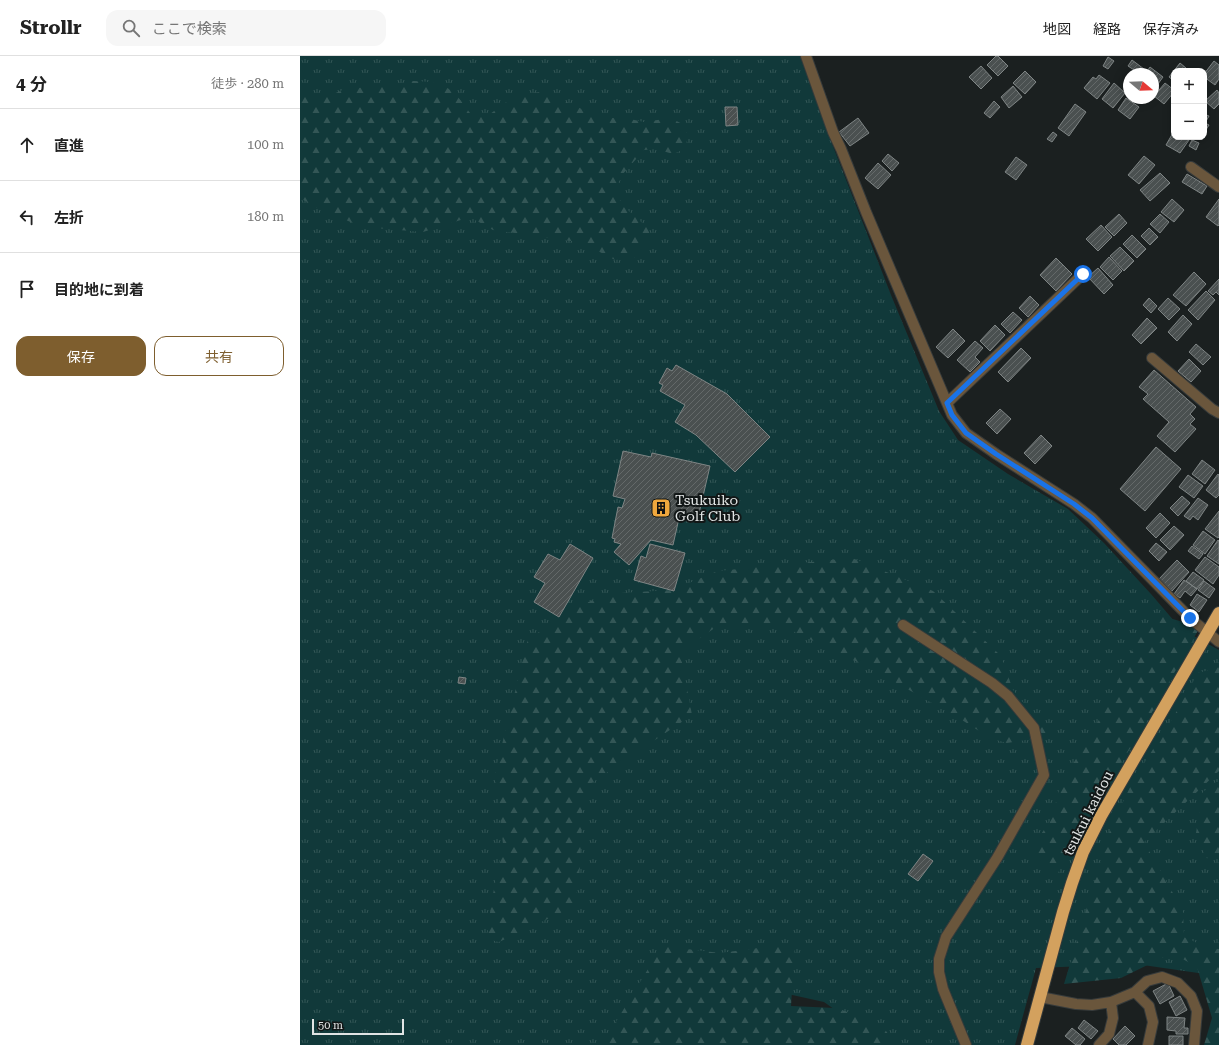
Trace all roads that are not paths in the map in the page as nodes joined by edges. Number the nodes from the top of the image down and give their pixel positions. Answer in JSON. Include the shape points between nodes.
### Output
{"nodes":[{"id":1,"x":806,"y":56,"type":"edge"},
{"id":2,"x":1191,"y":166,"type":"dead end"},
{"id":3,"x":1219,"y":187,"type":"edge"},
{"id":4,"x":1083,"y":274,"type":"dead end"},
{"id":5,"x":1152,"y":358,"type":"dead end"},
{"id":6,"x":947,"y":403,"type":"junction"},
{"id":7,"x":1219,"y":413,"type":"edge"},
{"id":8,"x":1219,"y":613,"type":"edge"},
{"id":9,"x":903,"y":625,"type":"dead end"},
{"id":10,"x":1207,"y":633,"type":"junction"},
{"id":11,"x":1219,"y":642,"type":"edge"},
{"id":12,"x":1135,"y":992,"type":"junction"},
{"id":13,"x":1040,"y":996,"type":"junction"},
{"id":14,"x":1111,"y":1002,"type":"junction"},
{"id":15,"x":966,"y":1045,"type":"edge"},
{"id":16,"x":1027,"y":1045,"type":"edge"},
{"id":17,"x":1100,"y":1045,"type":"edge"},
{"id":18,"x":1148,"y":1045,"type":"edge"},
{"id":19,"x":1194,"y":1045,"type":"edge"}],
"edges":[{"from":1,"to":6,"type":"street","via":[[833,132]]},
{"from":2,"to":3,"type":"street"},
{"from":4,"to":6,"type":"street"},
{"from":5,"to":7,"type":"street"},
{"from":6,"to":10,"type":"street","via":[[952,415],[966,433],[1092,518]]},
{"from":8,"to":10,"type":"highway","name":"tsukui kaidou"},
{"from":9,"to":15,"type":"street","via":[[1008,696],[1034,728],[1044,775],[997,858],[946,937],[939,959],[943,989]]},
{"from":10,"to":11,"type":"street"},
{"from":10,"to":13,"type":"highway","name":"tsukui kaidou","via":[[1101,816],[1083,852],[1067,897]]},
{"from":12,"to":14,"type":"street"},
{"from":12,"to":18,"type":"street","via":[[1149,1006],[1153,1022]]},
{"from":12,"to":19,"type":"street","via":[[1147,981],[1162,976],[1178,983],[1191,996],[1197,1011]]},
{"from":13,"to":14,"type":"street","via":[[1082,1005]]},
{"from":13,"to":16,"type":"highway","name":"tsukui kaidou"},
{"from":14,"to":17,"type":"street","via":[[1113,1018],[1109,1034]]}]}
